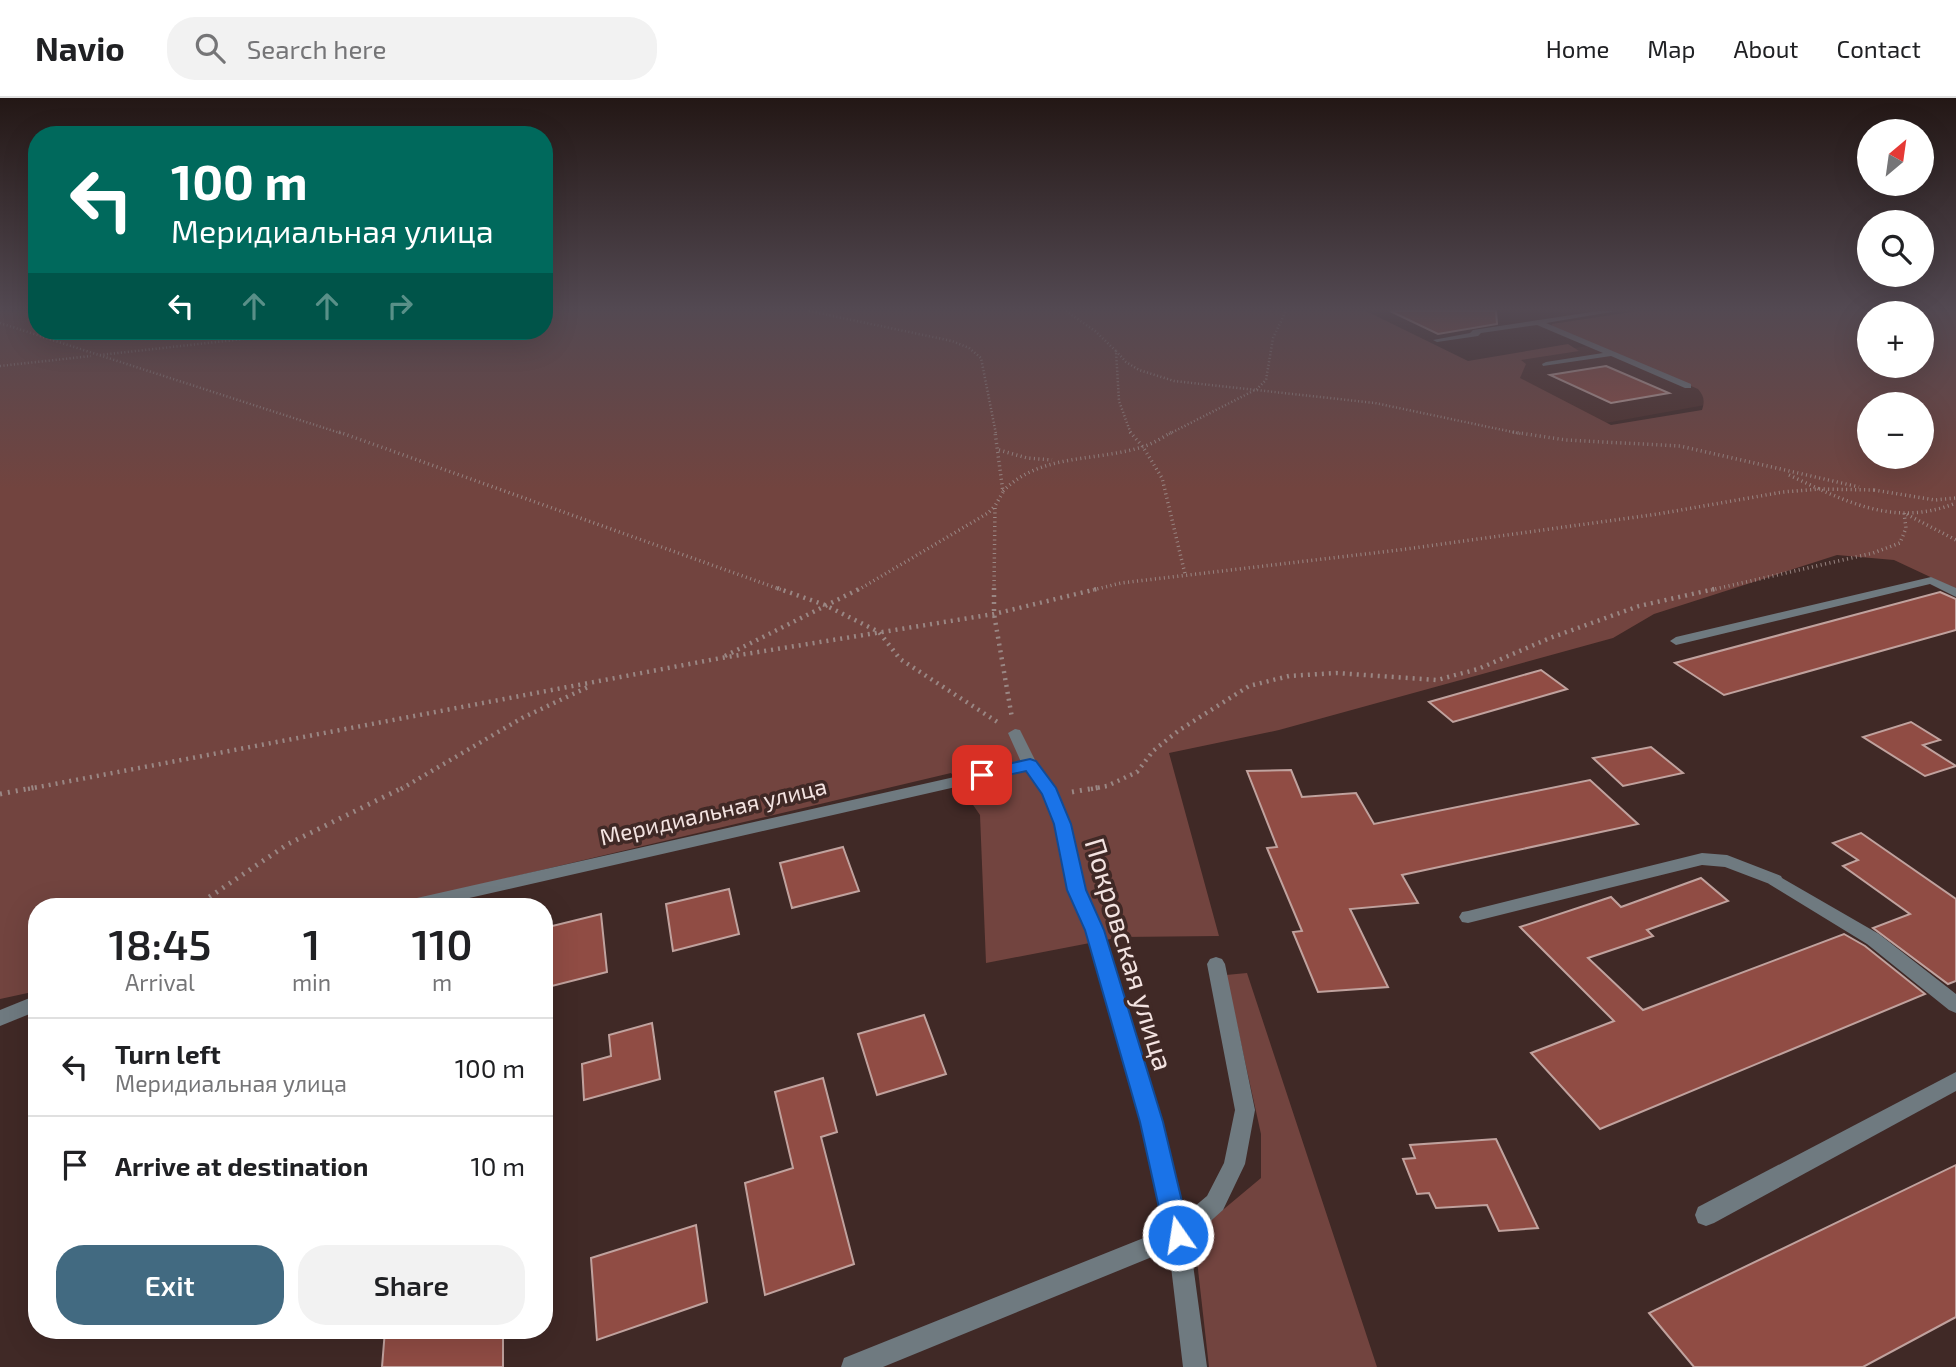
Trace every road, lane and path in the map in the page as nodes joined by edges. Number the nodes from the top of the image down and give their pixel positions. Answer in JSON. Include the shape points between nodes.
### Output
{"nodes":[{"id":1,"x":144,"y":370,"type":"edge"},
{"id":2,"x":985,"y":370,"type":"edge"},
{"id":3,"x":1117,"y":370,"type":"edge"},
{"id":4,"x":1137,"y":370,"type":"edge"},
{"id":5,"x":1268,"y":370,"type":"edge"},
{"id":6,"x":1652,"y":370,"type":"edge"},
{"id":7,"x":1688,"y":386,"type":"dead end"},
{"id":8,"x":1251,"y":391,"type":"junction"},
{"id":9,"x":1143,"y":447,"type":"junction"},
{"id":10,"x":998,"y":449,"type":"junction"},
{"id":11,"x":1067,"y":459,"type":"junction"},
{"id":12,"x":1779,"y":470,"type":"junction"},
{"id":13,"x":1819,"y":489,"type":"junction"},
{"id":14,"x":1874,"y":490,"type":"junction"},
{"id":15,"x":1003,"y":492,"type":"junction"},
{"id":16,"x":1956,"y":500,"type":"edge"},
{"id":17,"x":995,"y":506,"type":"junction"},
{"id":18,"x":1904,"y":513,"type":"junction"},
{"id":19,"x":1956,"y":540,"type":"edge"},
{"id":20,"x":1185,"y":574,"type":"junction"},
{"id":21,"x":1956,"y":593,"type":"edge"},
{"id":22,"x":825,"y":606,"type":"junction"},
{"id":23,"x":994,"y":614,"type":"junction"},
{"id":24,"x":879,"y":632,"type":"junction"},
{"id":25,"x":1676,"y":641,"type":"dead end"},
{"id":26,"x":721,"y":658,"type":"junction"},
{"id":27,"x":600,"y":682,"type":"junction"},
{"id":28,"x":1015,"y":733,"type":"junction"},
{"id":29,"x":1030,"y":765,"type":"junction"},
{"id":30,"x":1050,"y":792,"type":"junction"},
{"id":31,"x":0,"y":794,"type":"edge"},
{"id":32,"x":208,"y":898,"type":"edge"},
{"id":33,"x":443,"y":898,"type":"edge"},
{"id":34,"x":1468,"y":918,"type":"dead end"},
{"id":35,"x":1216,"y":964,"type":"dead end"},
{"id":36,"x":1956,"y":1004,"type":"edge"},
{"id":37,"x":28,"y":1007,"type":"edge"},
{"id":38,"x":0,"y":1018,"type":"edge"},
{"id":39,"x":1956,"y":1080,"type":"edge"},
{"id":40,"x":1706,"y":1215,"type":"dead end"},
{"id":41,"x":1178,"y":1235,"type":"junction"},
{"id":42,"x":853,"y":1367,"type":"edge"},
{"id":43,"x":1195,"y":1367,"type":"edge"}],
"edges":[{"from":1,"to":22,"type":"path","via":[[321,426]]},
{"from":2,"to":10,"type":"path"},
{"from":3,"to":9,"type":"path","via":[[1119,401],[1132,435]]},
{"from":4,"to":8,"type":"path","via":[[1163,379]]},
{"from":5,"to":8,"type":"path","via":[[1266,380]]},
{"from":6,"to":7,"type":"street"},
{"from":8,"to":9,"type":"path"},
{"from":8,"to":12,"type":"path","via":[[1371,402],[1545,438],[1697,448]]},
{"from":9,"to":11,"type":"path"},
{"from":9,"to":20,"type":"path","via":[[1162,478]]},
{"from":10,"to":11,"type":"path","via":[[1027,458]]},
{"from":10,"to":15,"type":"path"},
{"from":11,"to":15,"type":"path","via":[[1024,474]]},
{"from":12,"to":13,"type":"path"},
{"from":12,"to":14,"type":"path"},
{"from":13,"to":14,"type":"path"},
{"from":13,"to":18,"type":"path","via":[[1855,505]]},
{"from":13,"to":20,"type":"path","via":[[1399,551]]},
{"from":14,"to":16,"type":"path"},
{"from":15,"to":17,"type":"path"},
{"from":16,"to":18,"type":"path","via":[[1926,512]]},
{"from":17,"to":22,"type":"path","via":[[907,562]]},
{"from":17,"to":23,"type":"path"},
{"from":18,"to":19,"type":"path"},
{"from":18,"to":30,"type":"path","via":[[1906,528],[1900,543],[1873,553],[1639,606],[1478,669],[1437,680],[1336,673],[1289,676],[1249,686],[1178,731],[1153,751],[1137,772],[1107,786]]},
{"from":20,"to":23,"type":"path","via":[[1121,583]]},
{"from":21,"to":25,"type":"street","via":[[1931,580]]},
{"from":22,"to":24,"type":"path"},
{"from":22,"to":26,"type":"path"},
{"from":23,"to":24,"type":"path"},
{"from":23,"to":28,"type":"path"},
{"from":24,"to":26,"type":"path"},
{"from":24,"to":28,"type":"path","via":[[900,659]]},
{"from":26,"to":27,"type":"path"},
{"from":27,"to":31,"type":"path"},
{"from":27,"to":32,"type":"path","via":[[565,696],[387,797],[288,844]]},
{"from":28,"to":29,"type":"street","name":"Покровская улица"},
{"from":29,"to":30,"type":"street","name":"Покровская улица"},
{"from":29,"to":33,"type":"street","name":"Меридиальная улица"},
{"from":30,"to":41,"type":"street","name":"Покровская улица","via":[[1063,824],[1076,890],[1095,930],[1152,1122]]},
{"from":34,"to":36,"type":"street","via":[[1702,859],[1727,861],[1775,880],[1873,939]]},
{"from":35,"to":41,"type":"street","via":[[1245,1110],[1234,1164],[1215,1203]]},
{"from":37,"to":38,"type":"street"},
{"from":39,"to":40,"type":"street"},
{"from":41,"to":42,"type":"street"},
{"from":41,"to":43,"type":"street","name":"Покровская улица"}]}
